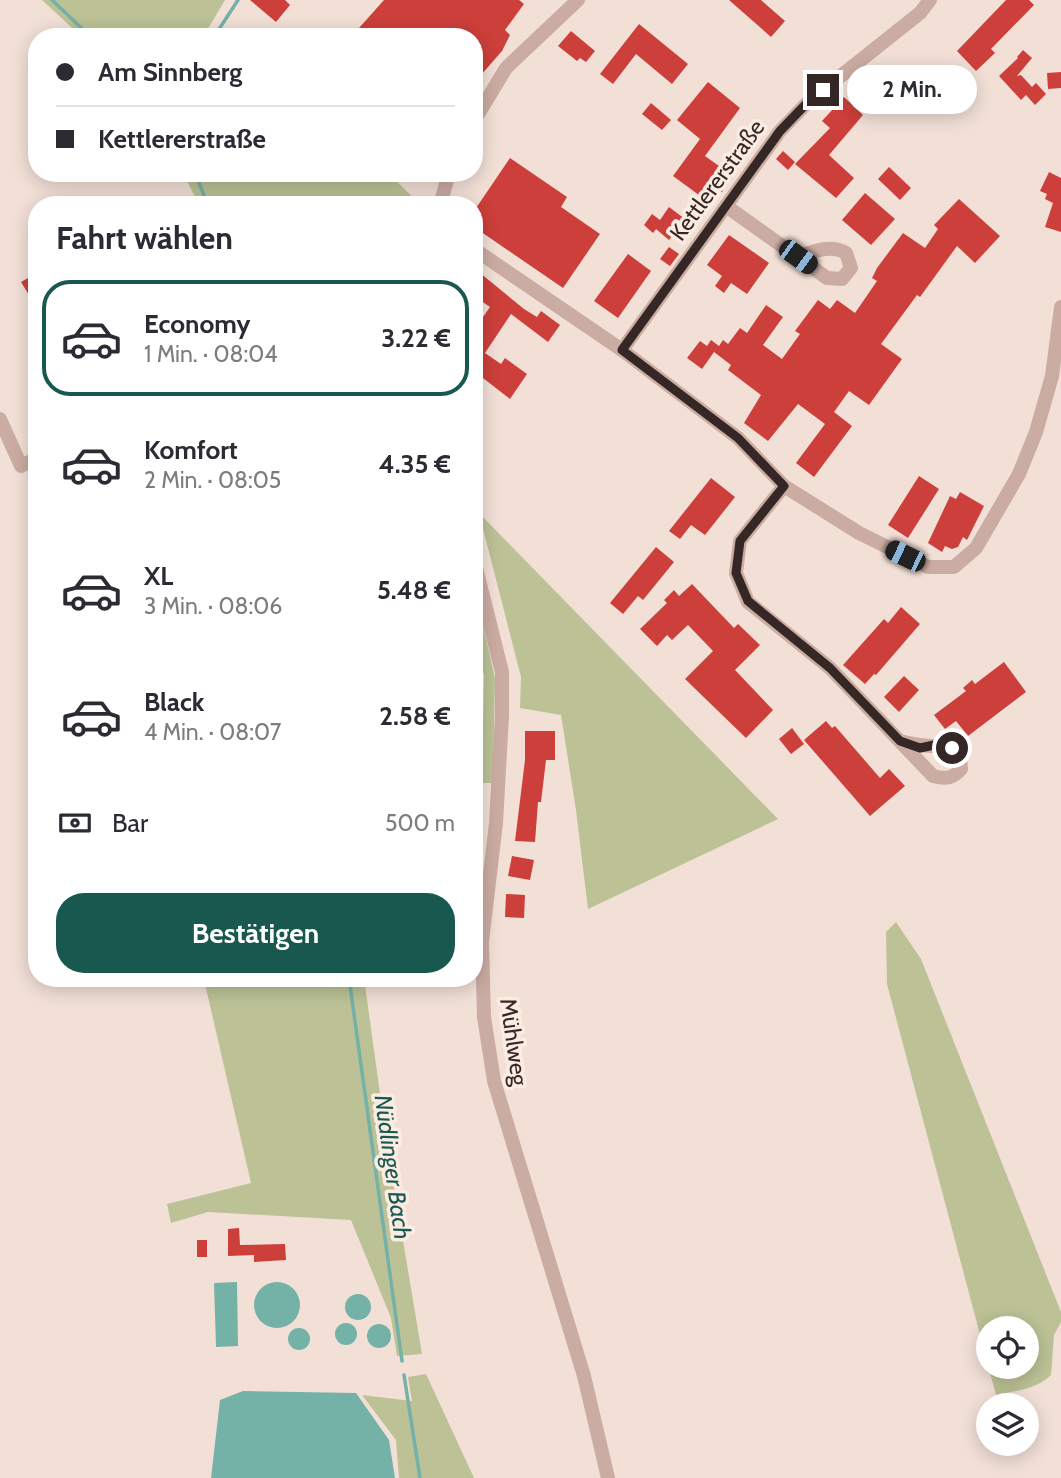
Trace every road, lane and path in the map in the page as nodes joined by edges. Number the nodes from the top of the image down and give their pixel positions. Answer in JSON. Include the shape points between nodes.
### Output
{"nodes":[{"id":1,"x":578,"y":0,"type":"edge"},
{"id":2,"x":930,"y":0,"type":"edge"},
{"id":3,"x":483,"y":106,"type":"edge"},
{"id":4,"x":726,"y":206,"type":"junction"},
{"id":5,"x":483,"y":255,"type":"edge"},
{"id":6,"x":798,"y":257,"type":"dead end"},
{"id":7,"x":1061,"y":307,"type":"edge"},
{"id":8,"x":622,"y":350,"type":"junction"},
{"id":9,"x":0,"y":419,"type":"edge"},
{"id":10,"x":28,"y":462,"type":"edge"},
{"id":11,"x":784,"y":486,"type":"junction"},
{"id":12,"x":483,"y":596,"type":"edge"},
{"id":13,"x":900,"y":741,"type":"dead end"},
{"id":14,"x":483,"y":934,"type":"edge"},
{"id":15,"x":483,"y":980,"type":"edge"},
{"id":16,"x":608,"y":1478,"type":"edge"}],
"edges":[{"from":1,"to":3,"type":"street","via":[[506,68]]},
{"from":2,"to":4,"type":"street","name":"Kettlererstraße","via":[[920,13],[808,102],[780,131]]},
{"from":4,"to":6,"type":"street"},
{"from":4,"to":8,"type":"street","name":"Kettlererstraße"},
{"from":5,"to":8,"type":"street"},
{"from":7,"to":11,"type":"street","via":[[1052,376],[1019,474],[975,548],[954,566],[928,567],[859,533]]},
{"from":8,"to":11,"type":"street","via":[[738,438]]},
{"from":9,"to":10,"type":"street","via":[[21,466]]},
{"from":11,"to":13,"type":"street","via":[[740,541],[736,573],[748,601],[830,668]]},
{"from":12,"to":14,"type":"street","name":"Mühlweg","via":[[502,672],[496,823]]},
{"from":15,"to":16,"type":"street","name":"Mühlweg","via":[[494,1081],[583,1376]]}]}
